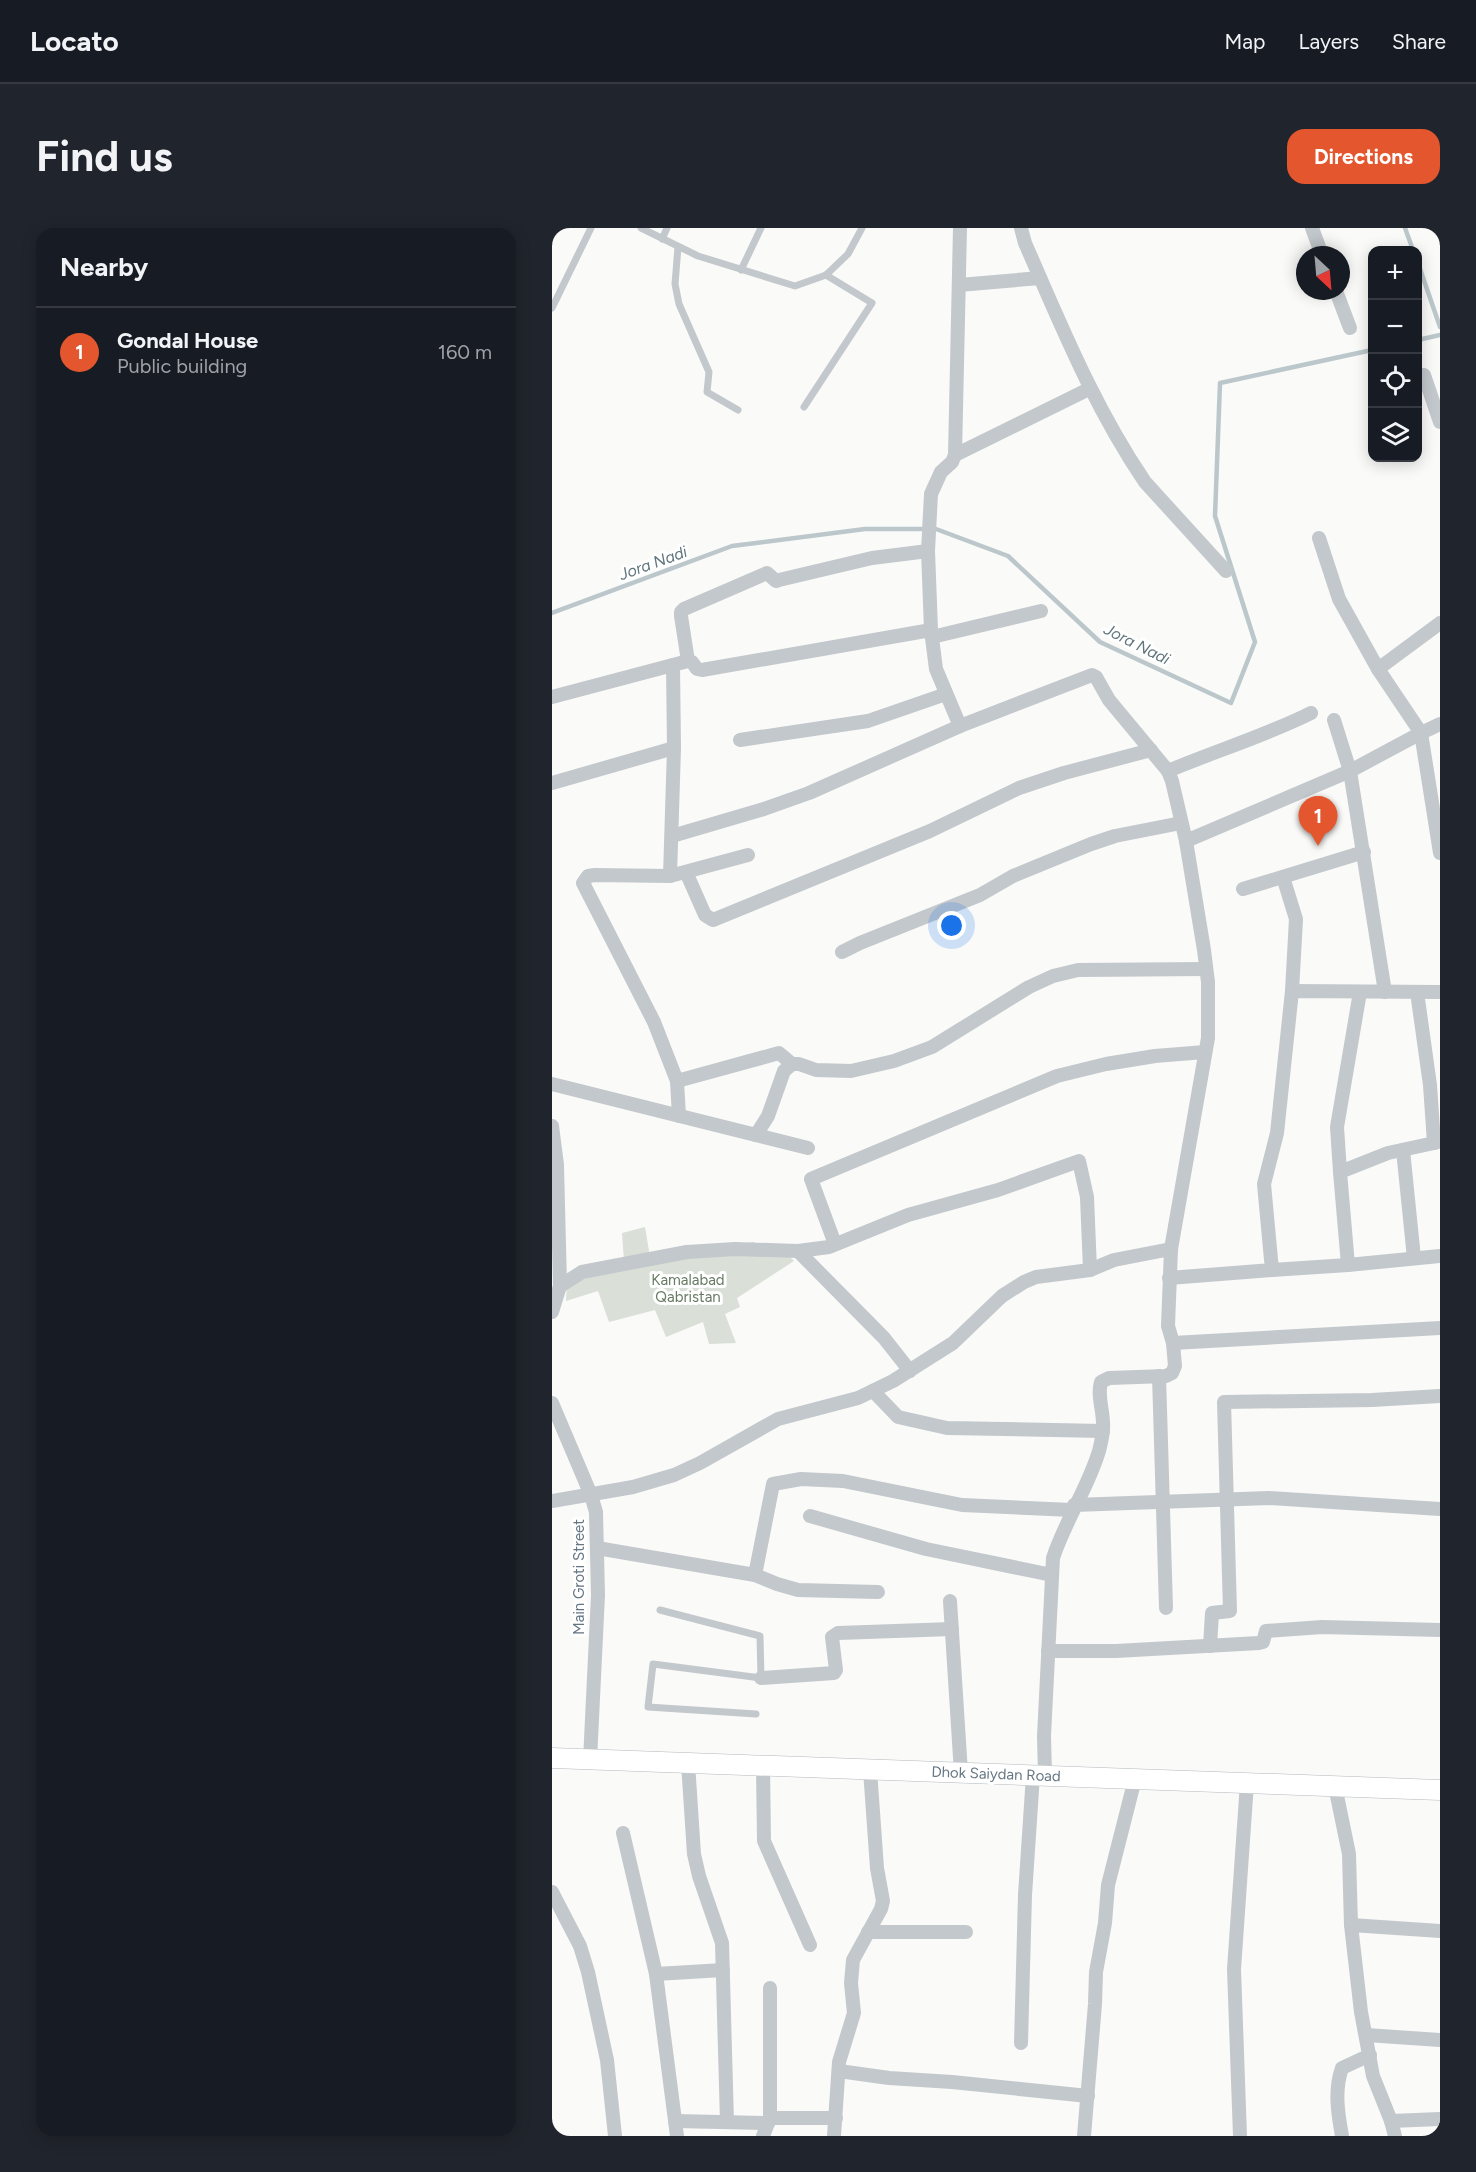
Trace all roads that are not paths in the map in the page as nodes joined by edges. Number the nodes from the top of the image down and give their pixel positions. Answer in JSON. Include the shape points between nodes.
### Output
{"nodes":[{"id":1,"x":591,"y":228,"type":"edge"},
{"id":2,"x":641,"y":228,"type":"edge"},
{"id":3,"x":667,"y":228,"type":"edge"},
{"id":4,"x":761,"y":228,"type":"edge"},
{"id":5,"x":862,"y":228,"type":"edge"},
{"id":6,"x":960,"y":228,"type":"edge"},
{"id":7,"x":1021,"y":228,"type":"edge"},
{"id":8,"x":1312,"y":228,"type":"edge"},
{"id":9,"x":662,"y":239,"type":"junction"},
{"id":10,"x":1319,"y":246,"type":"edge"},
{"id":11,"x":678,"y":247,"type":"junction"},
{"id":12,"x":741,"y":270,"type":"junction"},
{"id":13,"x":826,"y":275,"type":"junction"},
{"id":14,"x":1040,"y":278,"type":"junction"},
{"id":15,"x":959,"y":285,"type":"junction"},
{"id":16,"x":1339,"y":300,"type":"edge"},
{"id":17,"x":552,"y":308,"type":"edge"},
{"id":18,"x":1350,"y":328,"type":"dead end"},
{"id":19,"x":1424,"y":375,"type":"dead end"},
{"id":20,"x":1089,"y":389,"type":"junction"},
{"id":21,"x":804,"y":407,"type":"dead end"},
{"id":22,"x":738,"y":410,"type":"dead end"},
{"id":23,"x":1440,"y":422,"type":"edge"},
{"id":24,"x":955,"y":455,"type":"junction"},
{"id":25,"x":1319,"y":538,"type":"dead end"},
{"id":26,"x":928,"y":551,"type":"junction"},
{"id":27,"x":1226,"y":571,"type":"dead end"},
{"id":28,"x":1041,"y":610,"type":"dead end"},
{"id":29,"x":1440,"y":623,"type":"edge"},
{"id":30,"x":932,"y":633,"type":"junction"},
{"id":31,"x":688,"y":661,"type":"junction"},
{"id":32,"x":673,"y":665,"type":"junction"},
{"id":33,"x":1378,"y":669,"type":"junction"},
{"id":34,"x":946,"y":694,"type":"junction"},
{"id":35,"x":552,"y":697,"type":"edge"},
{"id":36,"x":1311,"y":713,"type":"dead end"},
{"id":37,"x":1334,"y":720,"type":"dead end"},
{"id":38,"x":1440,"y":724,"type":"edge"},
{"id":39,"x":960,"y":726,"type":"junction"},
{"id":40,"x":1421,"y":733,"type":"junction"},
{"id":41,"x":740,"y":740,"type":"dead end"},
{"id":42,"x":674,"y":748,"type":"junction"},
{"id":43,"x":1151,"y":750,"type":"junction"},
{"id":44,"x":1168,"y":771,"type":"junction"},
{"id":45,"x":1350,"y":771,"type":"junction"},
{"id":46,"x":552,"y":783,"type":"edge"},
{"id":47,"x":1181,"y":823,"type":"junction"},
{"id":48,"x":672,"y":836,"type":"junction"},
{"id":49,"x":1186,"y":841,"type":"junction"},
{"id":50,"x":1364,"y":852,"type":"junction"},
{"id":51,"x":1440,"y":852,"type":"edge"},
{"id":52,"x":748,"y":855,"type":"dead end"},
{"id":53,"x":686,"y":872,"type":"junction"},
{"id":54,"x":670,"y":876,"type":"junction"},
{"id":55,"x":1283,"y":877,"type":"junction"},
{"id":56,"x":1243,"y":889,"type":"dead end"},
{"id":57,"x":842,"y":952,"type":"dead end"},
{"id":58,"x":1206,"y":969,"type":"junction"},
{"id":59,"x":1292,"y":992,"type":"junction"},
{"id":60,"x":1360,"y":992,"type":"junction"},
{"id":61,"x":1385,"y":992,"type":"junction"},
{"id":62,"x":1417,"y":992,"type":"junction"},
{"id":63,"x":1440,"y":992,"type":"edge"},
{"id":64,"x":1205,"y":1052,"type":"junction"},
{"id":65,"x":792,"y":1064,"type":"junction"},
{"id":66,"x":677,"y":1081,"type":"junction"},
{"id":67,"x":552,"y":1084,"type":"edge"},
{"id":68,"x":679,"y":1116,"type":"junction"},
{"id":69,"x":552,"y":1126,"type":"edge"},
{"id":70,"x":756,"y":1135,"type":"junction"},
{"id":71,"x":1437,"y":1142,"type":"edge"},
{"id":72,"x":807,"y":1148,"type":"dead end"},
{"id":73,"x":1403,"y":1150,"type":"junction"},
{"id":74,"x":1340,"y":1172,"type":"junction"},
{"id":75,"x":555,"y":1177,"type":"edge"},
{"id":76,"x":835,"y":1244,"type":"junction"},
{"id":77,"x":1172,"y":1249,"type":"junction"},
{"id":78,"x":798,"y":1251,"type":"junction"},
{"id":79,"x":1440,"y":1256,"type":"edge"},
{"id":80,"x":1413,"y":1258,"type":"junction"},
{"id":81,"x":1348,"y":1265,"type":"junction"},
{"id":82,"x":1090,"y":1270,"type":"junction"},
{"id":83,"x":1272,"y":1270,"type":"junction"},
{"id":84,"x":1169,"y":1278,"type":"junction"},
{"id":85,"x":560,"y":1286,"type":"junction"},
{"id":86,"x":552,"y":1312,"type":"edge"},
{"id":87,"x":1440,"y":1328,"type":"edge"},
{"id":88,"x":1173,"y":1343,"type":"junction"},
{"id":89,"x":910,"y":1371,"type":"junction"},
{"id":90,"x":1159,"y":1376,"type":"junction"},
{"id":91,"x":873,"y":1391,"type":"junction"},
{"id":92,"x":1440,"y":1395,"type":"edge"},
{"id":93,"x":552,"y":1403,"type":"edge"},
{"id":94,"x":1102,"y":1431,"type":"junction"},
{"id":95,"x":591,"y":1495,"type":"junction"},
{"id":96,"x":1226,"y":1499,"type":"junction"},
{"id":97,"x":552,"y":1501,"type":"edge"},
{"id":98,"x":1162,"y":1502,"type":"junction"},
{"id":99,"x":1073,"y":1508,"type":"junction"},
{"id":100,"x":1440,"y":1509,"type":"edge"},
{"id":101,"x":810,"y":1516,"type":"dead end"},
{"id":102,"x":597,"y":1548,"type":"junction"},
{"id":103,"x":755,"y":1575,"type":"junction"},
{"id":104,"x":1052,"y":1575,"type":"junction"},
{"id":105,"x":878,"y":1592,"type":"dead end"},
{"id":106,"x":950,"y":1601,"type":"dead end"},
{"id":107,"x":1166,"y":1608,"type":"dead end"},
{"id":108,"x":660,"y":1610,"type":"dead end"},
{"id":109,"x":952,"y":1629,"type":"junction"},
{"id":110,"x":1440,"y":1630,"type":"edge"},
{"id":111,"x":1210,"y":1646,"type":"junction"},
{"id":112,"x":1048,"y":1651,"type":"junction"},
{"id":113,"x":760,"y":1678,"type":"junction"},
{"id":114,"x":756,"y":1714,"type":"dead end"},
{"id":115,"x":552,"y":1758,"type":"edge"},
{"id":116,"x":590,"y":1760,"type":"junction"},
{"id":117,"x":688,"y":1763,"type":"junction"},
{"id":118,"x":763,"y":1766,"type":"junction"},
{"id":119,"x":870,"y":1770,"type":"junction"},
{"id":120,"x":961,"y":1773,"type":"junction"},
{"id":121,"x":1039,"y":1775,"type":"junction"},
{"id":122,"x":1135,"y":1779,"type":"junction"},
{"id":123,"x":1247,"y":1783,"type":"junction"},
{"id":124,"x":1335,"y":1786,"type":"junction"},
{"id":125,"x":1440,"y":1790,"type":"edge"},
{"id":126,"x":623,"y":1833,"type":"dead end"},
{"id":127,"x":552,"y":1892,"type":"edge"},
{"id":128,"x":1351,"y":1925,"type":"junction"},
{"id":129,"x":1440,"y":1930,"type":"edge"},
{"id":130,"x":868,"y":1932,"type":"junction"},
{"id":131,"x":966,"y":1932,"type":"dead end"},
{"id":132,"x":810,"y":1945,"type":"dead end"},
{"id":133,"x":723,"y":1970,"type":"junction"},
{"id":134,"x":656,"y":1974,"type":"junction"},
{"id":135,"x":770,"y":1988,"type":"dead end"},
{"id":136,"x":1366,"y":2034,"type":"junction"},
{"id":137,"x":1440,"y":2040,"type":"edge"},
{"id":138,"x":1021,"y":2043,"type":"dead end"},
{"id":139,"x":1370,"y":2055,"type":"junction"},
{"id":140,"x":839,"y":2071,"type":"junction"},
{"id":141,"x":1088,"y":2096,"type":"junction"},
{"id":142,"x":836,"y":2118,"type":"junction"},
{"id":143,"x":1440,"y":2119,"type":"edge"},
{"id":144,"x":675,"y":2121,"type":"junction"},
{"id":145,"x":1391,"y":2121,"type":"junction"},
{"id":146,"x":727,"y":2122,"type":"junction"},
{"id":147,"x":767,"y":2126,"type":"edge"},
{"id":148,"x":615,"y":2136,"type":"edge"},
{"id":149,"x":677,"y":2136,"type":"edge"},
{"id":150,"x":834,"y":2136,"type":"edge"},
{"id":151,"x":1084,"y":2136,"type":"edge"},
{"id":152,"x":1240,"y":2136,"type":"edge"},
{"id":153,"x":1342,"y":2136,"type":"edge"},
{"id":154,"x":1395,"y":2136,"type":"edge"}],
"edges":[{"from":1,"to":17,"type":"lane"},
{"from":2,"to":9,"type":"lane"},
{"from":3,"to":9,"type":"lane"},
{"from":4,"to":12,"type":"lane"},
{"from":5,"to":13,"type":"lane","via":[[848,254]]},
{"from":6,"to":15,"type":"street"},
{"from":7,"to":14,"type":"street"},
{"from":8,"to":10,"type":"street"},
{"from":9,"to":11,"type":"lane"},
{"from":11,"to":12,"type":"lane"},
{"from":11,"to":22,"type":"lane","via":[[675,284],[679,304],[709,372],[707,392]]},
{"from":12,"to":13,"type":"lane","via":[[795,286]]},
{"from":13,"to":21,"type":"lane","via":[[872,303]]},
{"from":14,"to":15,"type":"street"},
{"from":14,"to":20,"type":"street"},
{"from":15,"to":24,"type":"street"},
{"from":16,"to":18,"type":"street"},
{"from":19,"to":23,"type":"street"},
{"from":20,"to":24,"type":"street"},
{"from":20,"to":27,"type":"street","via":[[1145,482]]},
{"from":24,"to":26,"type":"street","via":[[941,472],[931,494]]},
{"from":25,"to":33,"type":"street","via":[[1339,599]]},
{"from":26,"to":30,"type":"street"},
{"from":26,"to":31,"type":"street","via":[[872,558],[779,580],[764,574],[684,609],[681,616]]},
{"from":28,"to":30,"type":"street"},
{"from":29,"to":33,"type":"street"},
{"from":30,"to":31,"type":"street","via":[[702,670]]},
{"from":30,"to":34,"type":"street","via":[[937,674]]},
{"from":31,"to":32,"type":"street"},
{"from":32,"to":35,"type":"street"},
{"from":32,"to":42,"type":"street"},
{"from":33,"to":40,"type":"street"},
{"from":34,"to":39,"type":"street"},
{"from":34,"to":41,"type":"street","via":[[868,721]]},
{"from":36,"to":44,"type":"street","via":[[1280,729]]},
{"from":37,"to":45,"type":"street"},
{"from":38,"to":40,"type":"street"},
{"from":39,"to":43,"type":"street","via":[[1092,675]]},
{"from":39,"to":48,"type":"street","via":[[809,793]]},
{"from":40,"to":45,"type":"street"},
{"from":40,"to":51,"type":"street"},
{"from":42,"to":46,"type":"street"},
{"from":42,"to":48,"type":"street"},
{"from":43,"to":44,"type":"street"},
{"from":43,"to":53,"type":"street","via":[[1019,788],[930,831],[713,920],[705,915]]},
{"from":44,"to":47,"type":"street"},
{"from":45,"to":49,"type":"street"},
{"from":45,"to":50,"type":"street"},
{"from":47,"to":49,"type":"street"},
{"from":47,"to":57,"type":"street","via":[[1091,844],[1013,876],[980,896]]},
{"from":48,"to":54,"type":"street"},
{"from":49,"to":58,"type":"street"},
{"from":50,"to":55,"type":"street"},
{"from":50,"to":61,"type":"street"},
{"from":52,"to":53,"type":"street"},
{"from":53,"to":54,"type":"street"},
{"from":54,"to":66,"type":"street","via":[[595,875],[588,876],[583,883],[654,1022]]},
{"from":55,"to":56,"type":"street"},
{"from":55,"to":59,"type":"street","via":[[1296,919]]},
{"from":58,"to":64,"type":"street"},
{"from":58,"to":65,"type":"street","via":[[1069,972],[1029,987],[932,1047],[894,1061],[851,1071],[816,1070]]},
{"from":59,"to":60,"type":"street"},
{"from":59,"to":83,"type":"street","via":[[1277,1133],[1264,1184]]},
{"from":60,"to":61,"type":"street"},
{"from":60,"to":74,"type":"street","via":[[1337,1127]]},
{"from":61,"to":62,"type":"street"},
{"from":62,"to":63,"type":"street"},
{"from":62,"to":71,"type":"street"},
{"from":64,"to":76,"type":"street","via":[[1155,1056],[1057,1076],[811,1179]]},
{"from":64,"to":77,"type":"street"},
{"from":65,"to":66,"type":"street","via":[[779,1053]]},
{"from":65,"to":70,"type":"street","via":[[784,1071],[768,1116]]},
{"from":66,"to":68,"type":"street"},
{"from":67,"to":68,"type":"street"},
{"from":68,"to":70,"type":"street"},
{"from":69,"to":75,"type":"street"},
{"from":70,"to":72,"type":"street"},
{"from":71,"to":73,"type":"street"},
{"from":73,"to":74,"type":"street"},
{"from":73,"to":80,"type":"street"},
{"from":74,"to":81,"type":"street"},
{"from":75,"to":85,"type":"street"},
{"from":76,"to":78,"type":"street"},
{"from":76,"to":82,"type":"street","via":[[908,1215],[998,1190],[1079,1161],[1087,1197]]},
{"from":77,"to":82,"type":"street","via":[[1114,1260]]},
{"from":77,"to":84,"type":"street"},
{"from":78,"to":85,"type":"street","via":[[687,1252],[582,1272]]},
{"from":78,"to":89,"type":"street","via":[[884,1338]]},
{"from":79,"to":80,"type":"street"},
{"from":80,"to":81,"type":"street"},
{"from":81,"to":83,"type":"street"},
{"from":82,"to":89,"type":"street","via":[[1024,1281],[1002,1296],[953,1343]]},
{"from":83,"to":84,"type":"street"},
{"from":84,"to":88,"type":"street","via":[[1168,1326]]},
{"from":85,"to":86,"type":"street"},
{"from":87,"to":88,"type":"street"},
{"from":88,"to":90,"type":"street","via":[[1175,1366],[1172,1373]]},
{"from":89,"to":91,"type":"street"},
{"from":90,"to":94,"type":"street","via":[[1109,1378],[1101,1382]]},
{"from":90,"to":98,"type":"street"},
{"from":91,"to":94,"type":"street","via":[[898,1417],[947,1428]]},
{"from":91,"to":95,"type":"street","via":[[778,1419],[674,1475]]},
{"from":92,"to":96,"type":"street","via":[[1224,1402]]},
{"from":93,"to":95,"type":"street","name":"Main Groti Street"},
{"from":94,"to":99,"type":"street","via":[[1090,1475]]},
{"from":95,"to":97,"type":"street"},
{"from":95,"to":102,"type":"street","name":"Main Groti Street","via":[[596,1512]]},
{"from":96,"to":98,"type":"street"},
{"from":96,"to":100,"type":"street","via":[[1269,1498]]},
{"from":96,"to":111,"type":"street","via":[[1230,1611],[1212,1613]]},
{"from":98,"to":99,"type":"street"},
{"from":98,"to":107,"type":"street"},
{"from":99,"to":103,"type":"street","via":[[962,1505],[843,1481],[801,1479],[773,1484]]},
{"from":99,"to":104,"type":"street","via":[[1053,1558]]},
{"from":101,"to":104,"type":"street","via":[[926,1549]]},
{"from":102,"to":103,"type":"street"},
{"from":102,"to":116,"type":"street","name":"Main Groti Street"},
{"from":103,"to":105,"type":"street","via":[[798,1590]]},
{"from":104,"to":112,"type":"street"},
{"from":106,"to":109,"type":"street"},
{"from":108,"to":113,"type":"lane","via":[[760,1636]]},
{"from":109,"to":113,"type":"street","via":[[838,1633],[832,1637],[834,1673]]},
{"from":109,"to":120,"type":"street"},
{"from":110,"to":111,"type":"street","via":[[1266,1631],[1259,1643]]},
{"from":111,"to":112,"type":"street","via":[[1116,1652]]},
{"from":112,"to":121,"type":"street"},
{"from":113,"to":114,"type":"lane","via":[[653,1664],[648,1707]]},
{"from":115,"to":116,"type":"main road","name":"Dhok Saiydan Road"},
{"from":116,"to":117,"type":"main road","name":"Dhok Saiydan Road"},
{"from":117,"to":118,"type":"main road","name":"Dhok Saiydan Road"},
{"from":117,"to":133,"type":"street","via":[[694,1854],[722,1943]]},
{"from":118,"to":119,"type":"main road","name":"Dhok Saiydan Road"},
{"from":118,"to":132,"type":"street","via":[[764,1841]]},
{"from":119,"to":120,"type":"main road","name":"Dhok Saiydan Road"},
{"from":119,"to":130,"type":"street","via":[[883,1901]]},
{"from":120,"to":121,"type":"main road","name":"Dhok Saiydan Road"},
{"from":121,"to":122,"type":"main road","name":"Dhok Saiydan Road"},
{"from":121,"to":138,"type":"street","via":[[1025,1895]]},
{"from":122,"to":123,"type":"main road","name":"Dhok Saiydan Road"},
{"from":122,"to":141,"type":"street","via":[[1108,1885],[1096,1972]]},
{"from":123,"to":124,"type":"main road","name":"Dhok Saiydan Road"},
{"from":123,"to":152,"type":"street","via":[[1234,1969]]},
{"from":124,"to":125,"type":"main road","name":"Dhok Saiydan Road"},
{"from":124,"to":128,"type":"street","via":[[1349,1854]]},
{"from":126,"to":134,"type":"street"},
{"from":127,"to":148,"type":"street","via":[[580,1946],[588,1972],[606,2060]]},
{"from":128,"to":129,"type":"street"},
{"from":128,"to":136,"type":"street"},
{"from":130,"to":131,"type":"street"},
{"from":130,"to":140,"type":"street","via":[[853,1960],[854,2013]]},
{"from":133,"to":134,"type":"street"},
{"from":133,"to":146,"type":"street"},
{"from":134,"to":144,"type":"street"},
{"from":135,"to":147,"type":"street"},
{"from":136,"to":137,"type":"street"},
{"from":136,"to":139,"type":"street"},
{"from":139,"to":145,"type":"street","via":[[1373,2076]]},
{"from":139,"to":153,"type":"street","via":[[1342,2068],[1338,2078],[1337,2110]]},
{"from":140,"to":141,"type":"street"},
{"from":140,"to":142,"type":"street"},
{"from":141,"to":151,"type":"street"},
{"from":142,"to":147,"type":"street"},
{"from":142,"to":150,"type":"street"},
{"from":143,"to":145,"type":"street"},
{"from":144,"to":146,"type":"street"},
{"from":144,"to":149,"type":"street"},
{"from":145,"to":154,"type":"street"},
{"from":146,"to":147,"type":"street"}]}
